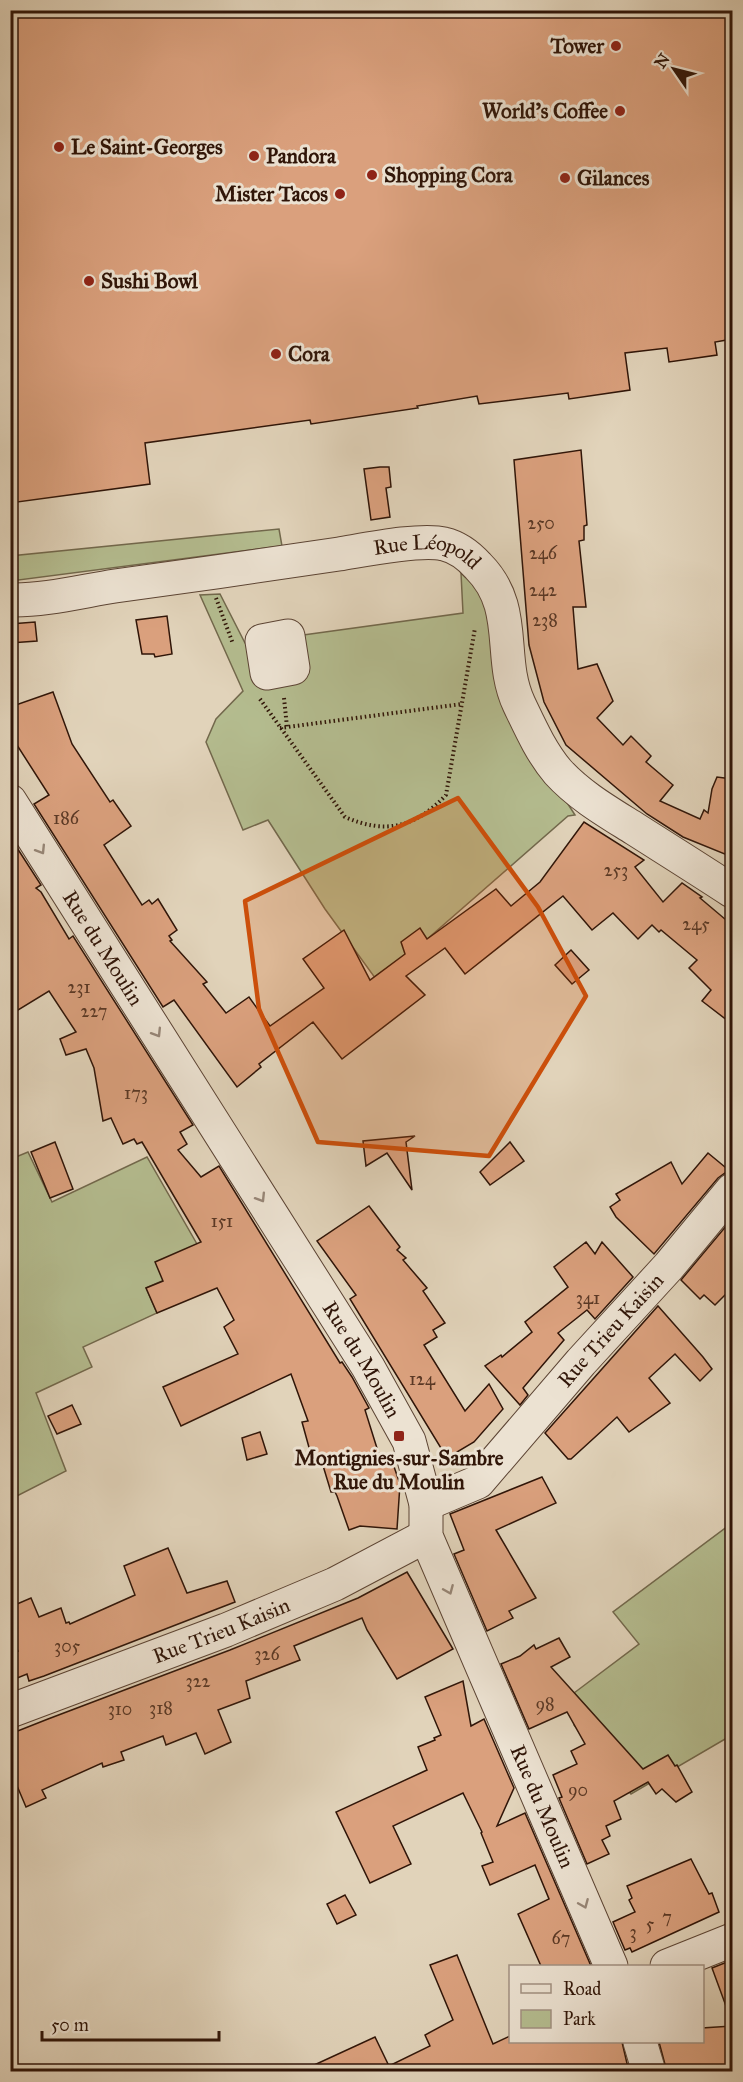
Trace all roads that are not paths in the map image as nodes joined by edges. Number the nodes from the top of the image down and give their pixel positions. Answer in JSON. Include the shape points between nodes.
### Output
{"nodes":[{"id":1,"x":10,"y":600,"type":"edge"},
{"id":2,"x":10,"y":801,"type":"edge"},
{"id":3,"x":732,"y":891,"type":"edge"},
{"id":4,"x":732,"y":1190,"type":"edge"},
{"id":5,"x":426,"y":1520,"type":"junction"},
{"id":6,"x":10,"y":1711,"type":"edge"},
{"id":7,"x":732,"y":1940,"type":"edge"},
{"id":8,"x":611,"y":1965,"type":"edge"},
{"id":9,"x":670,"y":1965,"type":"edge"}],
"edges":[{"from":1,"to":3,"type":"street","name":"Rue Léopold","via":[[442,543],[465,553],[491,579],[505,615],[517,700],[558,771],[593,802]]},
{"from":2,"to":5,"type":"street","name":"Rue du Moulin","one_way":true,"via":[[368,1367],[409,1441]]},
{"from":4,"to":5,"type":"street","name":"Rue Trieu Kaisin","via":[[478,1482]]},
{"from":5,"to":6,"type":"street","name":"Rue Trieu Kaisin","via":[[335,1584]]},
{"from":5,"to":8,"type":"street","name":"Rue du Moulin","one_way":true},
{"from":7,"to":9,"type":"street"}]}
